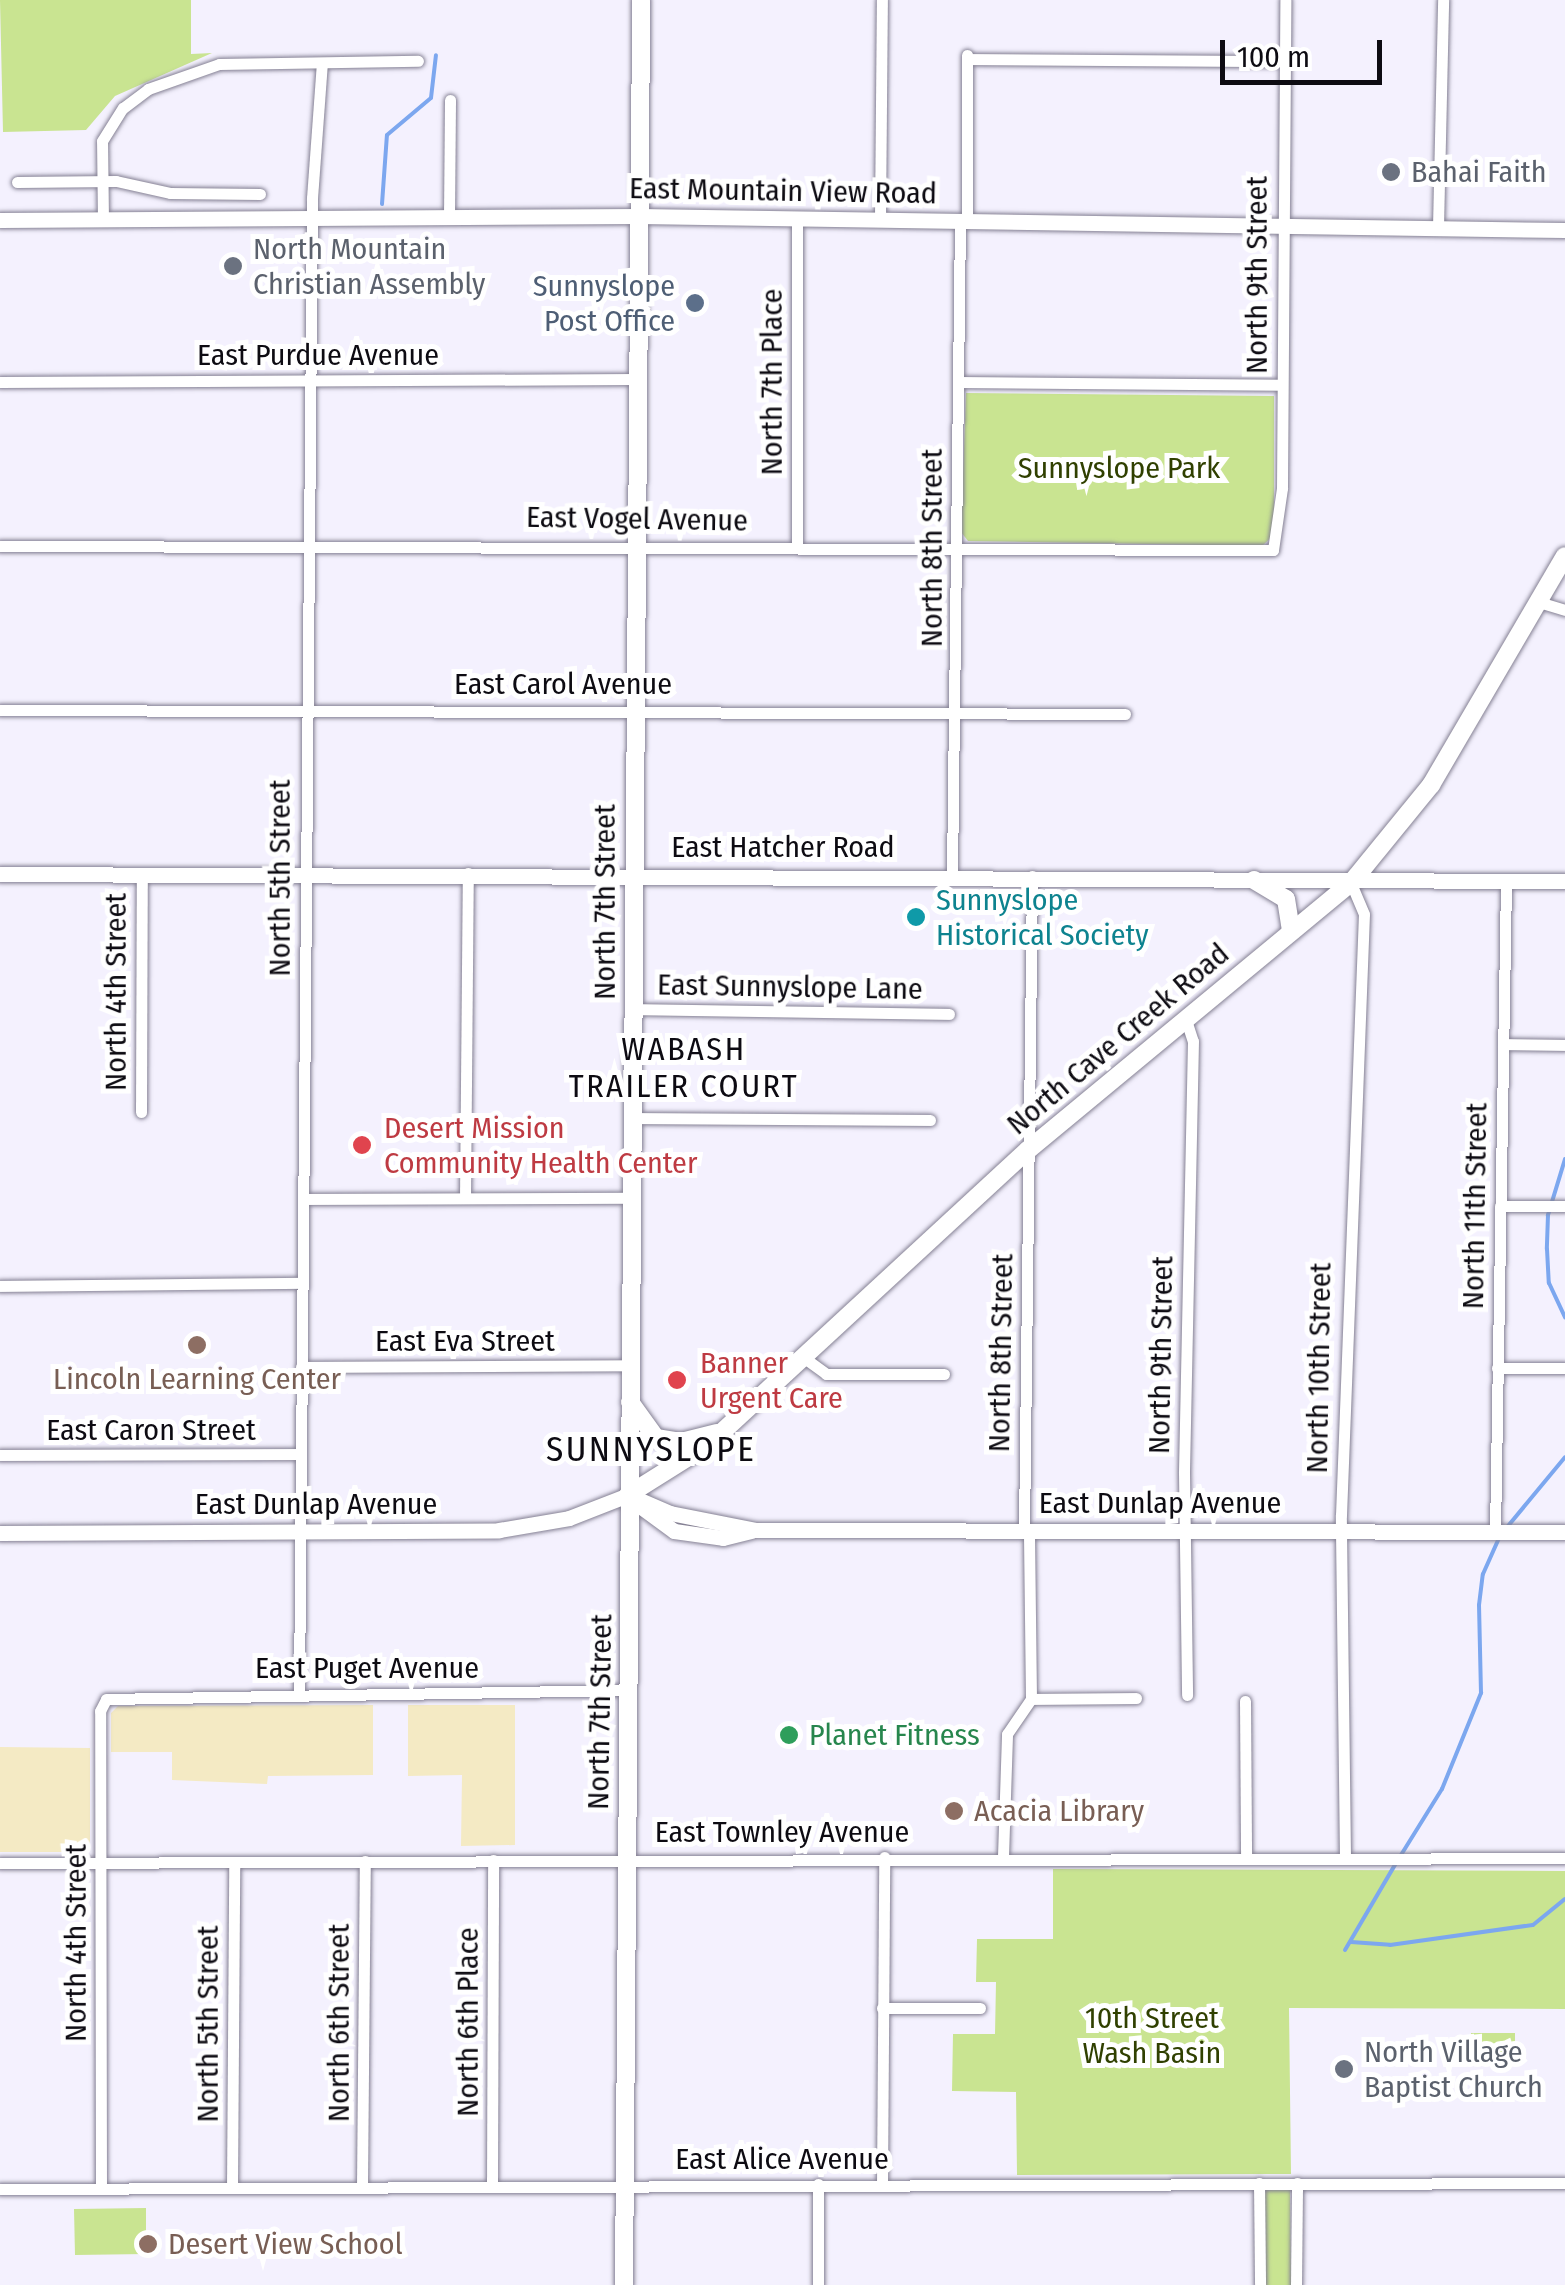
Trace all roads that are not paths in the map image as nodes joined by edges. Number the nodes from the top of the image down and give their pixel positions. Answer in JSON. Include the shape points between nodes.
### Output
{"nodes":[{"id":1,"x":641,"y":0,"type":"edge"},
{"id":2,"x":882,"y":0,"type":"edge"},
{"id":3,"x":1286,"y":0,"type":"edge"},
{"id":4,"x":1442,"y":0,"type":"edge"},
{"id":5,"x":418,"y":61,"type":"dead end"},
{"id":6,"x":1285,"y":62,"type":"junction"},
{"id":7,"x":322,"y":63,"type":"junction"},
{"id":8,"x":450,"y":100,"type":"dead end"},
{"id":9,"x":16,"y":182,"type":"dead end"},
{"id":10,"x":100,"y":183,"type":"junction"},
{"id":11,"x":260,"y":194,"type":"dead end"},
{"id":12,"x":448,"y":216,"type":"junction"},
{"id":13,"x":638,"y":216,"type":"junction"},
{"id":14,"x":312,"y":217,"type":"junction"},
{"id":15,"x":797,"y":218,"type":"junction"},
{"id":16,"x":880,"y":219,"type":"junction"},
{"id":17,"x":0,"y":220,"type":"edge"},
{"id":18,"x":103,"y":220,"type":"junction"},
{"id":19,"x":964,"y":221,"type":"junction"},
{"id":20,"x":1282,"y":225,"type":"junction"},
{"id":21,"x":1438,"y":228,"type":"junction"},
{"id":22,"x":1565,"y":230,"type":"edge"},
{"id":23,"x":636,"y":378,"type":"junction"},
{"id":24,"x":311,"y":380,"type":"junction"},
{"id":25,"x":0,"y":382,"type":"edge"},
{"id":26,"x":958,"y":382,"type":"junction"},
{"id":27,"x":1281,"y":385,"type":"junction"},
{"id":28,"x":310,"y":542,"type":"junction"},
{"id":29,"x":636,"y":543,"type":"junction"},
{"id":30,"x":0,"y":546,"type":"edge"},
{"id":31,"x":797,"y":546,"type":"junction"},
{"id":32,"x":957,"y":548,"type":"junction"},
{"id":33,"x":1273,"y":550,"type":"joint"},
{"id":34,"x":1565,"y":556,"type":"edge"},
{"id":35,"x":1539,"y":602,"type":"junction"},
{"id":36,"x":1565,"y":610,"type":"edge"},
{"id":37,"x":306,"y":708,"type":"junction"},
{"id":38,"x":634,"y":708,"type":"junction"},
{"id":39,"x":0,"y":710,"type":"edge"},
{"id":40,"x":956,"y":712,"type":"junction"},
{"id":41,"x":1125,"y":714,"type":"dead end"},
{"id":42,"x":306,"y":873,"type":"junction"},
{"id":43,"x":468,"y":873,"type":"junction"},
{"id":44,"x":632,"y":873,"type":"junction"},
{"id":45,"x":0,"y":874,"type":"edge"},
{"id":46,"x":142,"y":874,"type":"junction"},
{"id":47,"x":952,"y":875,"type":"junction"},
{"id":48,"x":1032,"y":876,"type":"junction"},
{"id":49,"x":1254,"y":880,"type":"junction"},
{"id":50,"x":1506,"y":881,"type":"junction"},
{"id":51,"x":1565,"y":882,"type":"edge"},
{"id":52,"x":1351,"y":883,"type":"junction"},
{"id":53,"x":1292,"y":932,"type":"junction"},
{"id":54,"x":632,"y":1009,"type":"junction"},
{"id":55,"x":949,"y":1014,"type":"dead end"},
{"id":56,"x":1185,"y":1017,"type":"junction"},
{"id":57,"x":1503,"y":1044,"type":"junction"},
{"id":58,"x":1565,"y":1045,"type":"edge"},
{"id":59,"x":140,"y":1112,"type":"dead end"},
{"id":60,"x":632,"y":1118,"type":"junction"},
{"id":61,"x":930,"y":1120,"type":"dead end"},
{"id":62,"x":1028,"y":1150,"type":"junction"},
{"id":63,"x":465,"y":1198,"type":"junction"},
{"id":64,"x":632,"y":1198,"type":"junction"},
{"id":65,"x":303,"y":1199,"type":"junction"},
{"id":66,"x":1500,"y":1206,"type":"junction"},
{"id":67,"x":1565,"y":1206,"type":"edge"},
{"id":68,"x":302,"y":1283,"type":"junction"},
{"id":69,"x":0,"y":1286,"type":"edge"},
{"id":70,"x":802,"y":1357,"type":"junction"},
{"id":71,"x":629,"y":1365,"type":"junction"},
{"id":72,"x":301,"y":1367,"type":"junction"},
{"id":73,"x":1497,"y":1368,"type":"junction"},
{"id":74,"x":1565,"y":1368,"type":"edge"},
{"id":75,"x":944,"y":1374,"type":"dead end"},
{"id":76,"x":628,"y":1396,"type":"junction"},
{"id":77,"x":727,"y":1429,"type":"junction"},
{"id":78,"x":301,"y":1454,"type":"junction"},
{"id":79,"x":0,"y":1455,"type":"edge"},
{"id":80,"x":628,"y":1495,"type":"junction"},
{"id":81,"x":1026,"y":1530,"type":"junction"},
{"id":82,"x":1186,"y":1530,"type":"junction"},
{"id":83,"x":1344,"y":1530,"type":"junction"},
{"id":84,"x":301,"y":1532,"type":"junction"},
{"id":85,"x":1495,"y":1532,"type":"junction"},
{"id":86,"x":1565,"y":1532,"type":"edge"},
{"id":87,"x":0,"y":1533,"type":"edge"},
{"id":88,"x":629,"y":1690,"type":"junction"},
{"id":89,"x":299,"y":1693,"type":"junction"},
{"id":90,"x":1187,"y":1695,"type":"dead end"},
{"id":91,"x":106,"y":1698,"type":"joint"},
{"id":92,"x":1136,"y":1698,"type":"dead end"},
{"id":93,"x":1031,"y":1700,"type":"junction"},
{"id":94,"x":1245,"y":1701,"type":"dead end"},
{"id":95,"x":1004,"y":1856,"type":"junction"},
{"id":96,"x":884,"y":1857,"type":"junction"},
{"id":97,"x":1345,"y":1858,"type":"junction"},
{"id":98,"x":1565,"y":1858,"type":"edge"},
{"id":99,"x":1246,"y":1859,"type":"junction"},
{"id":100,"x":493,"y":1860,"type":"junction"},
{"id":101,"x":626,"y":1860,"type":"junction"},
{"id":102,"x":365,"y":1861,"type":"junction"},
{"id":103,"x":234,"y":1862,"type":"junction"},
{"id":104,"x":0,"y":1863,"type":"edge"},
{"id":105,"x":101,"y":1863,"type":"junction"},
{"id":106,"x":882,"y":2008,"type":"junction"},
{"id":107,"x":980,"y":2008,"type":"dead end"},
{"id":108,"x":1259,"y":2183,"type":"junction"},
{"id":109,"x":1565,"y":2183,"type":"edge"},
{"id":110,"x":818,"y":2184,"type":"junction"},
{"id":111,"x":882,"y":2184,"type":"junction"},
{"id":112,"x":1297,"y":2184,"type":"junction"},
{"id":113,"x":492,"y":2185,"type":"junction"},
{"id":114,"x":625,"y":2185,"type":"junction"},
{"id":115,"x":362,"y":2186,"type":"junction"},
{"id":116,"x":232,"y":2187,"type":"junction"},
{"id":117,"x":100,"y":2188,"type":"junction"},
{"id":118,"x":0,"y":2189,"type":"edge"},
{"id":119,"x":624,"y":2285,"type":"edge"},
{"id":120,"x":818,"y":2285,"type":"edge"},
{"id":121,"x":1260,"y":2285,"type":"edge"},
{"id":122,"x":1296,"y":2285,"type":"edge"}],
"edges":[{"from":1,"to":13,"type":"main road","name":"North 7th Street"},
{"from":2,"to":16,"type":"street"},
{"from":3,"to":6,"type":"street","name":"North 9th Street"},
{"from":4,"to":21,"type":"street"},
{"from":5,"to":7,"type":"street"},
{"from":6,"to":19,"type":"street","name":"North 8th Street","via":[[968,56]]},
{"from":6,"to":20,"type":"street","name":"North 9th Street"},
{"from":7,"to":10,"type":"street","via":[[219,64],[148,90],[110,124],[102,141]]},
{"from":7,"to":14,"type":"street","name":"North 5th Street"},
{"from":8,"to":12,"type":"street"},
{"from":9,"to":10,"type":"street"},
{"from":10,"to":11,"type":"street","via":[[170,193]]},
{"from":10,"to":18,"type":"street"},
{"from":12,"to":13,"type":"street","name":"East Mountain View Road"},
{"from":12,"to":14,"type":"street","name":"East Mountain View Road"},
{"from":13,"to":15,"type":"street","name":"East Mountain View Road"},
{"from":13,"to":23,"type":"main road","name":"North 7th Street"},
{"from":14,"to":18,"type":"street","name":"East Mountain View Road"},
{"from":14,"to":24,"type":"street","name":"North 5th Street"},
{"from":15,"to":16,"type":"street","name":"East Mountain View Road"},
{"from":15,"to":31,"type":"street","name":"North 7th Place"},
{"from":16,"to":19,"type":"street","name":"East Mountain View Road"},
{"from":17,"to":18,"type":"street","name":"East Mountain View Road"},
{"from":19,"to":20,"type":"street","name":"East Mountain View Road"},
{"from":19,"to":26,"type":"street","name":"North 8th Street"},
{"from":20,"to":21,"type":"street","name":"East Mountain View Road"},
{"from":20,"to":27,"type":"street","name":"North 9th Street"},
{"from":21,"to":22,"type":"street","name":"East Mountain View Road"},
{"from":23,"to":24,"type":"street","name":"East Purdue Avenue"},
{"from":23,"to":29,"type":"main road","name":"North 7th Street"},
{"from":24,"to":25,"type":"street","name":"East Purdue Avenue"},
{"from":24,"to":28,"type":"street","name":"North 5th Street"},
{"from":26,"to":27,"type":"street"},
{"from":26,"to":32,"type":"street","name":"North 8th Street"},
{"from":27,"to":33,"type":"street","name":"North 9th Street","via":[[1281,526]]},
{"from":28,"to":29,"type":"street","name":"East Vogel Avenue"},
{"from":28,"to":30,"type":"street","name":"East Vogel Avenue"},
{"from":28,"to":37,"type":"street","name":"North 5th Street"},
{"from":29,"to":31,"type":"street","name":"East Vogel Avenue"},
{"from":29,"to":38,"type":"main road","name":"North 7th Street"},
{"from":31,"to":32,"type":"street","name":"East Vogel Avenue"},
{"from":32,"to":33,"type":"street","name":"East Vogel Avenue"},
{"from":32,"to":40,"type":"street","name":"North 8th Street"},
{"from":34,"to":35,"type":"main road","name":"North Cave Creek Road"},
{"from":35,"to":36,"type":"street"},
{"from":35,"to":52,"type":"main road","name":"North Cave Creek Road","via":[[1432,785]]},
{"from":37,"to":38,"type":"street","name":"East Carol Avenue"},
{"from":37,"to":39,"type":"street","name":"East Carol Avenue"},
{"from":37,"to":42,"type":"street","name":"North 5th Street"},
{"from":38,"to":40,"type":"street","name":"East Carol Avenue"},
{"from":38,"to":44,"type":"main road","name":"North 7th Street"},
{"from":40,"to":41,"type":"street","name":"East Carol Avenue"},
{"from":40,"to":47,"type":"street","name":"North 8th Street"},
{"from":42,"to":43,"type":"street","name":"East Hatcher Road"},
{"from":42,"to":46,"type":"street","name":"East Hatcher Road"},
{"from":42,"to":65,"type":"street","name":"North 5th Street"},
{"from":43,"to":44,"type":"street","name":"East Hatcher Road"},
{"from":43,"to":63,"type":"street"},
{"from":44,"to":47,"type":"street","name":"East Hatcher Road"},
{"from":44,"to":54,"type":"main road","name":"North 7th Street"},
{"from":45,"to":46,"type":"street","name":"East Hatcher Road"},
{"from":46,"to":59,"type":"street","name":"North 4th Street"},
{"from":47,"to":48,"type":"street","name":"East Hatcher Road"},
{"from":48,"to":49,"type":"street","name":"East Hatcher Road"},
{"from":48,"to":62,"type":"street","name":"North 8th Street"},
{"from":49,"to":52,"type":"street","name":"East Hatcher Road"},
{"from":49,"to":53,"type":"main road","via":[[1286,898]]},
{"from":50,"to":51,"type":"street","name":"East Hatcher Road"},
{"from":50,"to":52,"type":"street","name":"East Hatcher Road"},
{"from":50,"to":57,"type":"street","name":"North 11th Street"},
{"from":52,"to":53,"type":"main road","name":"North Cave Creek Road"},
{"from":52,"to":83,"type":"street","name":"North 10th Street","via":[[1364,914],[1348,1189]]},
{"from":53,"to":56,"type":"main road","name":"North Cave Creek Road"},
{"from":54,"to":55,"type":"street","name":"East Sunnyslope Lane"},
{"from":54,"to":60,"type":"main road","name":"North 7th Street"},
{"from":56,"to":62,"type":"main road","name":"North Cave Creek Road"},
{"from":56,"to":82,"type":"street","name":"North 9th Street","via":[[1193,1041]]},
{"from":57,"to":58,"type":"street"},
{"from":57,"to":66,"type":"street","name":"North 11th Street"},
{"from":60,"to":61,"type":"street"},
{"from":60,"to":64,"type":"main road","name":"North 7th Street"},
{"from":62,"to":70,"type":"main road","name":"North Cave Creek Road"},
{"from":62,"to":81,"type":"street","name":"North 8th Street"},
{"from":63,"to":64,"type":"street"},
{"from":63,"to":65,"type":"street"},
{"from":64,"to":71,"type":"main road","name":"North 7th Street"},
{"from":65,"to":68,"type":"street","name":"North 5th Street"},
{"from":66,"to":67,"type":"street"},
{"from":66,"to":73,"type":"street","name":"North 11th Street"},
{"from":68,"to":69,"type":"street"},
{"from":68,"to":72,"type":"street","name":"North 5th Street"},
{"from":70,"to":75,"type":"street","via":[[826,1374]]},
{"from":70,"to":77,"type":"main road","name":"North Cave Creek Road"},
{"from":71,"to":72,"type":"street","name":"East Eva Street"},
{"from":71,"to":76,"type":"main road","name":"North 7th Street"},
{"from":72,"to":78,"type":"street","name":"North 5th Street"},
{"from":73,"to":74,"type":"street"},
{"from":73,"to":85,"type":"street","name":"North 11th Street"},
{"from":76,"to":77,"type":"main road","via":[[635,1417],[656,1438],[692,1441]]},
{"from":76,"to":80,"type":"main road","name":"North 7th Street"},
{"from":77,"to":80,"type":"main road","name":"North Cave Creek Road"},
{"from":78,"to":79,"type":"street","name":"East Caron Street"},
{"from":78,"to":84,"type":"street","name":"North 5th Street"},
{"from":80,"to":81,"type":"street","name":"East Dunlap Avenue","via":[[670,1514],[756,1530]]},
{"from":80,"to":84,"type":"street","name":"East Dunlap Avenue","via":[[568,1518],[499,1530]]},
{"from":80,"to":88,"type":"main road","name":"North 7th Street"},
{"from":81,"to":82,"type":"street","name":"East Dunlap Avenue"},
{"from":81,"to":93,"type":"street","name":"North 8th Street"},
{"from":82,"to":83,"type":"street","name":"East Dunlap Avenue"},
{"from":82,"to":90,"type":"street","name":"North 9th Street"},
{"from":83,"to":85,"type":"street","name":"East Dunlap Avenue"},
{"from":83,"to":97,"type":"street","name":"North 10th Street"},
{"from":84,"to":87,"type":"street","name":"East Dunlap Avenue"},
{"from":84,"to":89,"type":"street","name":"North 5th Street"},
{"from":85,"to":86,"type":"street","name":"East Dunlap Avenue"},
{"from":88,"to":89,"type":"street","name":"East Puget Avenue"},
{"from":88,"to":101,"type":"main road","name":"North 7th Street"},
{"from":89,"to":91,"type":"street","name":"East Puget Avenue"},
{"from":91,"to":105,"type":"street","name":"North 4th Street","via":[[100,1711]]},
{"from":92,"to":93,"type":"street"},
{"from":93,"to":95,"type":"street","via":[[1007,1734]]},
{"from":94,"to":99,"type":"street"},
{"from":95,"to":96,"type":"street","name":"East Townley Avenue"},
{"from":95,"to":99,"type":"street","name":"East Townley Avenue"},
{"from":96,"to":101,"type":"street","name":"East Townley Avenue"},
{"from":96,"to":106,"type":"street"},
{"from":97,"to":98,"type":"street","name":"East Townley Avenue"},
{"from":97,"to":99,"type":"street","name":"East Townley Avenue"},
{"from":100,"to":101,"type":"street","name":"East Townley Avenue"},
{"from":100,"to":102,"type":"street","name":"East Townley Avenue"},
{"from":100,"to":113,"type":"street","name":"North 6th Place"},
{"from":101,"to":114,"type":"main road","name":"North 7th Street"},
{"from":102,"to":103,"type":"street","name":"East Townley Avenue"},
{"from":102,"to":115,"type":"street","name":"North 6th Street"},
{"from":103,"to":105,"type":"street","name":"East Townley Avenue"},
{"from":103,"to":116,"type":"street","name":"North 5th Street"},
{"from":104,"to":105,"type":"street","name":"East Townley Avenue"},
{"from":105,"to":117,"type":"street","name":"North 4th Street"},
{"from":106,"to":107,"type":"street"},
{"from":106,"to":111,"type":"street"},
{"from":108,"to":111,"type":"street","name":"East Alice Avenue"},
{"from":108,"to":112,"type":"street","name":"East Alice Avenue"},
{"from":108,"to":121,"type":"street"},
{"from":109,"to":112,"type":"street","name":"East Alice Avenue"},
{"from":110,"to":111,"type":"street","name":"East Alice Avenue"},
{"from":110,"to":114,"type":"street","name":"East Alice Avenue"},
{"from":110,"to":120,"type":"street"},
{"from":112,"to":122,"type":"street"},
{"from":113,"to":114,"type":"street","name":"East Alice Avenue"},
{"from":113,"to":115,"type":"street","name":"East Alice Avenue"},
{"from":114,"to":119,"type":"main road","name":"North 7th Street"},
{"from":115,"to":116,"type":"street","name":"East Alice Avenue"},
{"from":116,"to":117,"type":"street","name":"East Alice Avenue"},
{"from":117,"to":118,"type":"street","name":"East Alice Avenue"}]}
